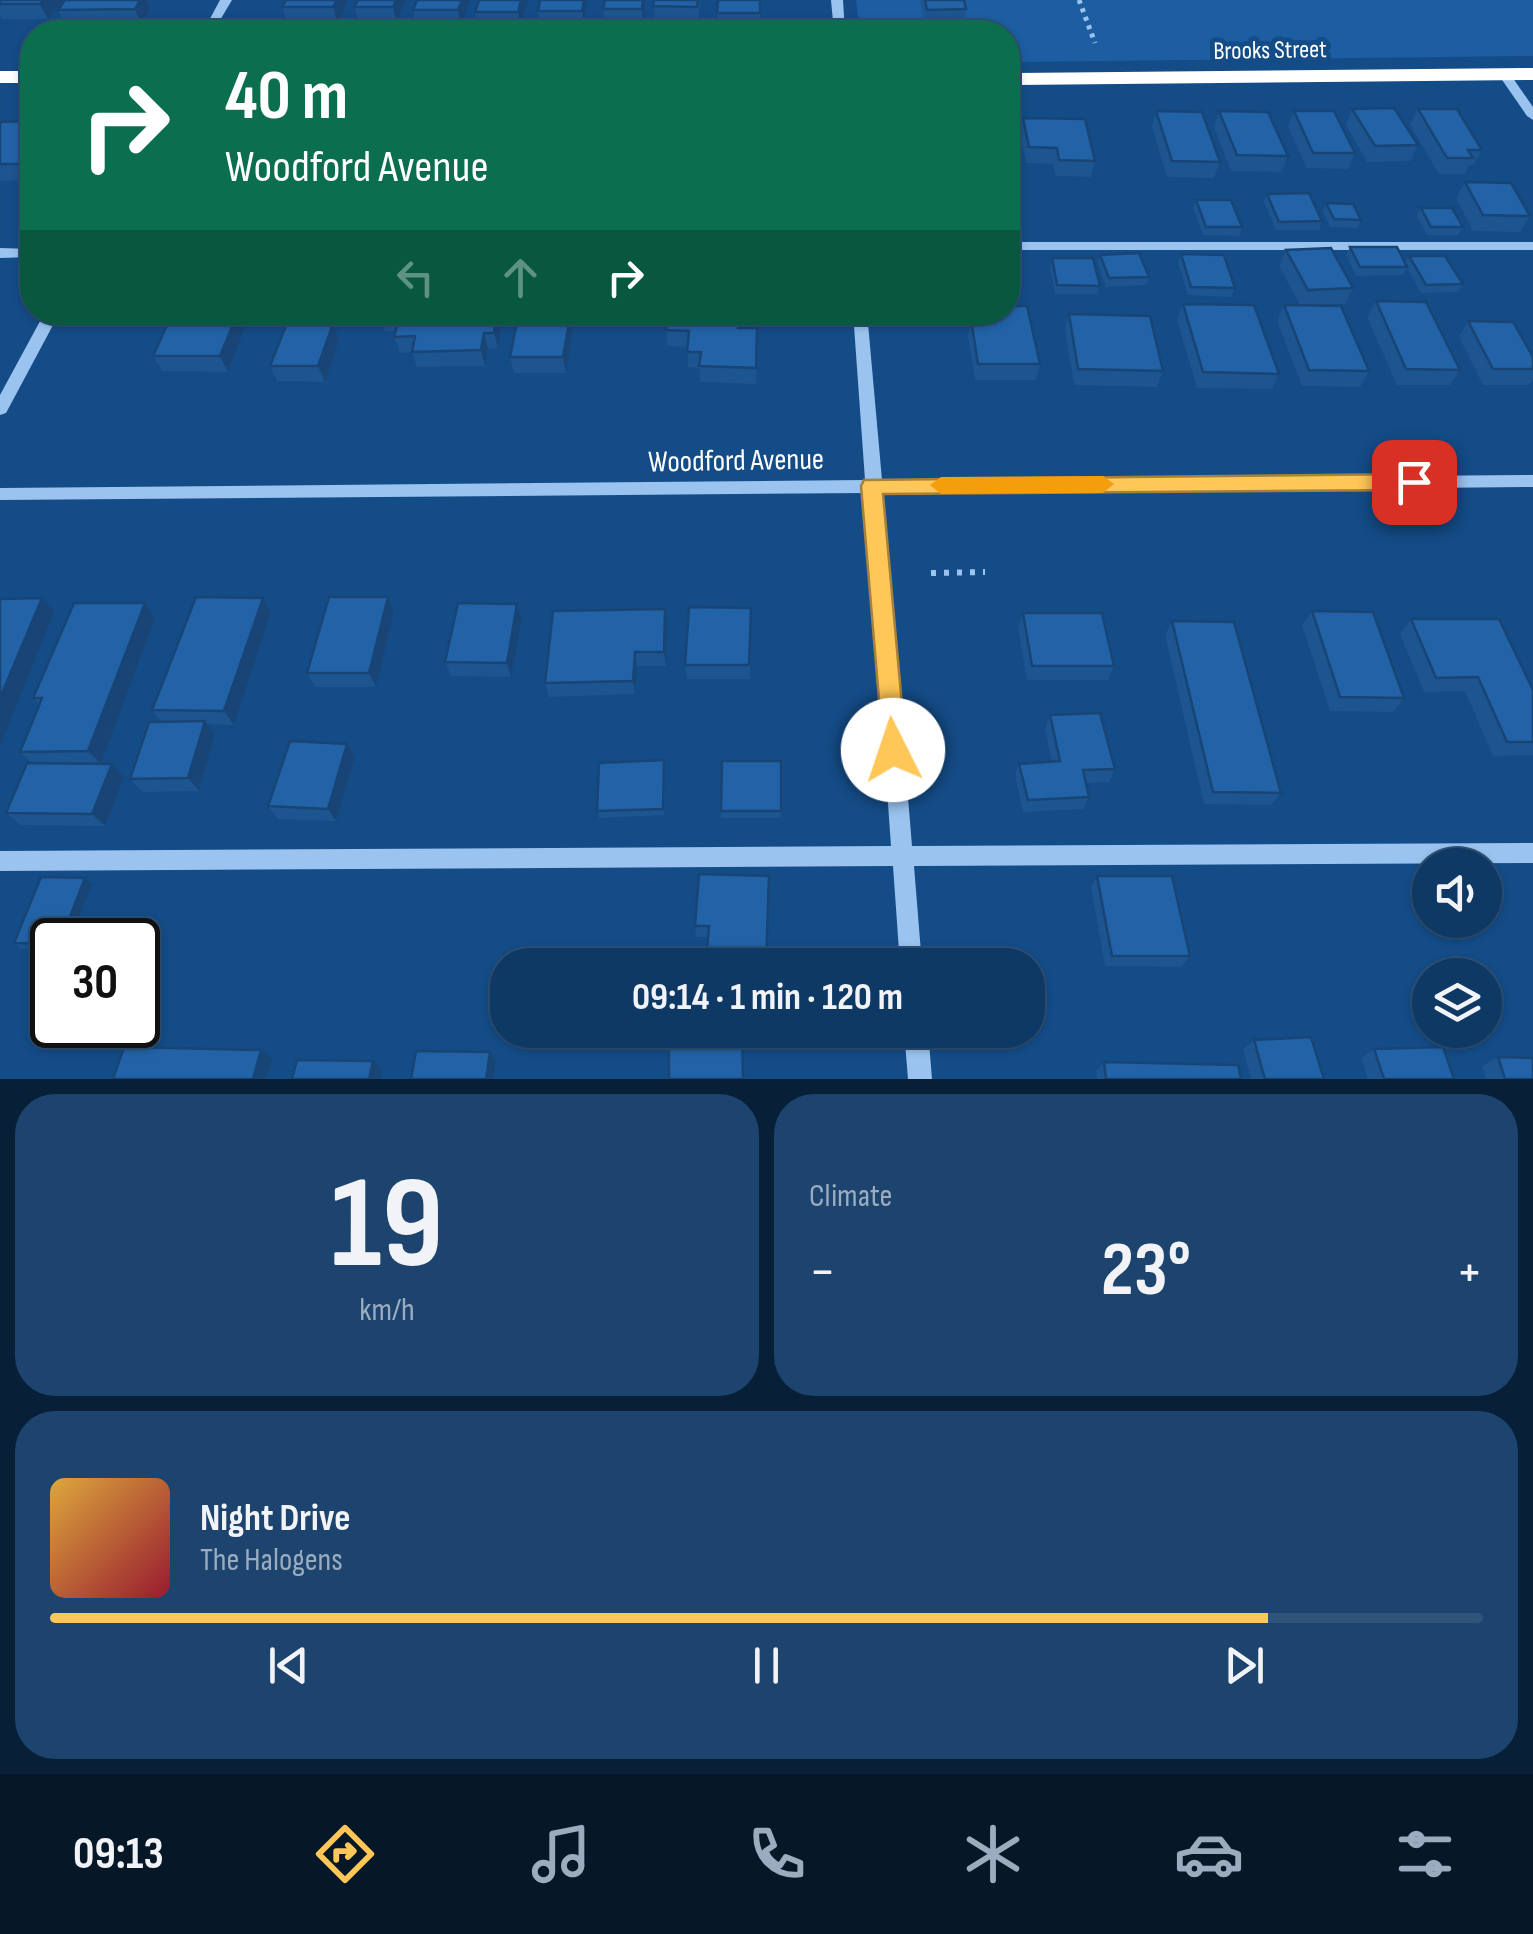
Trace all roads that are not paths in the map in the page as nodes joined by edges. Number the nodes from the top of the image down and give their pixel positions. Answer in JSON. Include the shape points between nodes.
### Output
{"nodes":[{"id":1,"x":1504,"y":74,"type":"junction"},
{"id":2,"x":1533,"y":74,"type":"edge"},
{"id":3,"x":1020,"y":78,"type":"edge"},
{"id":4,"x":1533,"y":116,"type":"edge"},
{"id":5,"x":1020,"y":246,"type":"edge"},
{"id":6,"x":1533,"y":246,"type":"edge"},
{"id":7,"x":47,"y":325,"type":"edge"},
{"id":8,"x":861,"y":325,"type":"edge"},
{"id":9,"x":0,"y":409,"type":"edge"},
{"id":10,"x":1533,"y":481,"type":"edge"},
{"id":11,"x":872,"y":486,"type":"junction"},
{"id":12,"x":0,"y":494,"type":"edge"},
{"id":13,"x":1533,"y":854,"type":"edge"},
{"id":14,"x":902,"y":858,"type":"junction"},
{"id":15,"x":0,"y":861,"type":"edge"},
{"id":16,"x":910,"y":948,"type":"edge"},
{"id":17,"x":917,"y":1048,"type":"edge"},
{"id":18,"x":920,"y":1079,"type":"edge"}],
"edges":[{"from":1,"to":2,"type":"highway","name":"Brooks Street"},
{"from":1,"to":3,"type":"highway","name":"Brooks Street"},
{"from":1,"to":4,"type":"street"},
{"from":5,"to":6,"type":"street"},
{"from":7,"to":9,"type":"street"},
{"from":8,"to":11,"type":"street"},
{"from":10,"to":11,"type":"street","name":"Woodford Avenue"},
{"from":11,"to":12,"type":"street","name":"Woodford Avenue"},
{"from":11,"to":14,"type":"street"},
{"from":13,"to":14,"type":"street"},
{"from":14,"to":15,"type":"street"},
{"from":14,"to":16,"type":"street"},
{"from":17,"to":18,"type":"street"}]}
